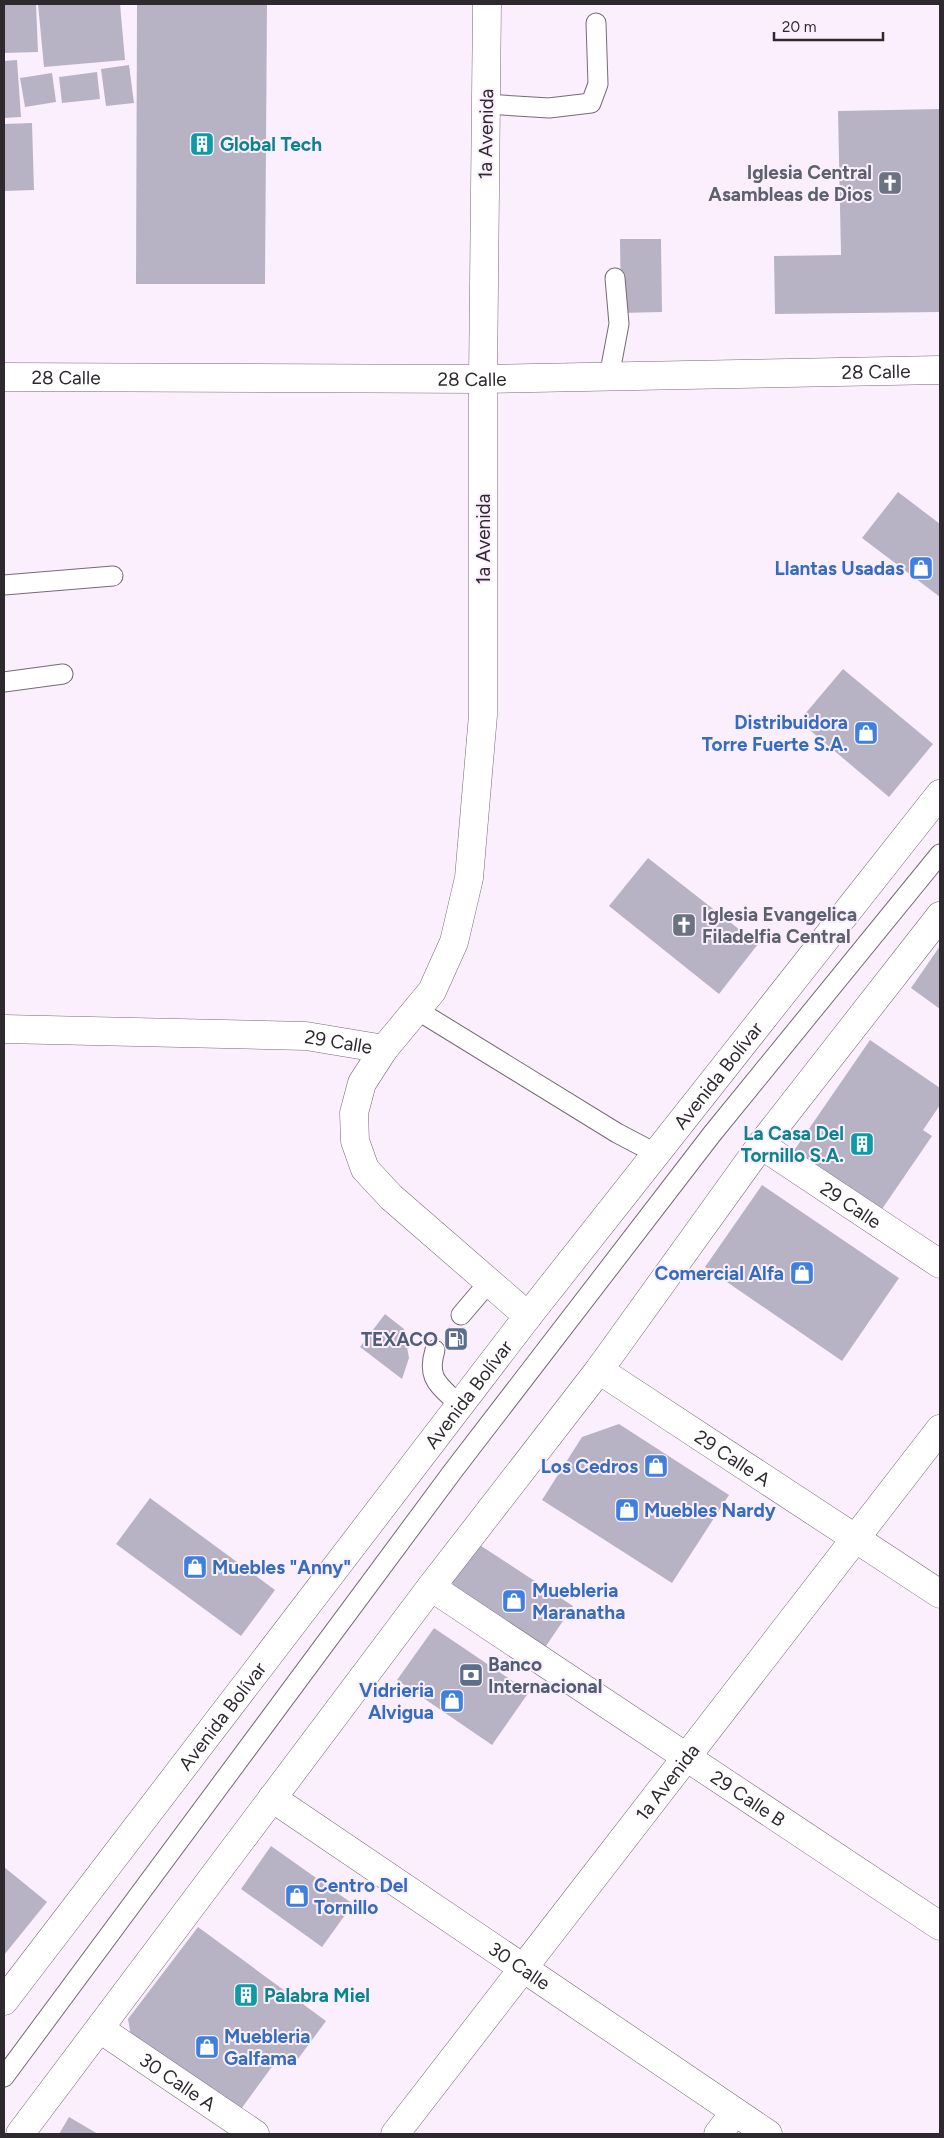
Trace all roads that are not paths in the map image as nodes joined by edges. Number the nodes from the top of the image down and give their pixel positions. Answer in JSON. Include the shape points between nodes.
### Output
{"nodes":[{"id":1,"x":487,"y":4,"type":"edge"},
{"id":2,"x":596,"y":23,"type":"dead end"},
{"id":3,"x":486,"y":104,"type":"junction"},
{"id":4,"x":615,"y":278,"type":"dead end"},
{"id":5,"x":940,"y":370,"type":"edge"},
{"id":6,"x":4,"y":377,"type":"edge"},
{"id":7,"x":609,"y":377,"type":"junction"},
{"id":8,"x":483,"y":380,"type":"junction"},
{"id":9,"x":113,"y":576,"type":"dead end"},
{"id":10,"x":4,"y":585,"type":"edge"},
{"id":11,"x":62,"y":674,"type":"dead end"},
{"id":12,"x":4,"y":682,"type":"edge"},
{"id":13,"x":940,"y":794,"type":"edge"},
{"id":14,"x":940,"y":854,"type":"edge"},
{"id":15,"x":940,"y":916,"type":"edge"},
{"id":16,"x":417,"y":1010,"type":"junction"},
{"id":17,"x":4,"y":1029,"type":"edge"},
{"id":18,"x":384,"y":1049,"type":"junction"},
{"id":19,"x":761,"y":1145,"type":"junction"},
{"id":20,"x":655,"y":1153,"type":"junction"},
{"id":21,"x":940,"y":1264,"type":"edge"},
{"id":22,"x":489,"y":1282,"type":"junction"},
{"id":23,"x":460,"y":1315,"type":"dead end"},
{"id":24,"x":528,"y":1316,"type":"junction"},
{"id":25,"x":436,"y":1350,"type":"dead end"},
{"id":26,"x":599,"y":1370,"type":"junction"},
{"id":27,"x":459,"y":1405,"type":"junction"},
{"id":28,"x":940,"y":1429,"type":"edge"},
{"id":29,"x":856,"y":1539,"type":"junction"},
{"id":30,"x":431,"y":1587,"type":"junction"},
{"id":31,"x":940,"y":1594,"type":"edge"},
{"id":32,"x":686,"y":1757,"type":"junction"},
{"id":33,"x":272,"y":1798,"type":"junction"},
{"id":34,"x":940,"y":1926,"type":"edge"},
{"id":35,"x":523,"y":1969,"type":"junction"},
{"id":36,"x":4,"y":2001,"type":"edge"},
{"id":37,"x":100,"y":2029,"type":"junction"},
{"id":38,"x":4,"y":2077,"type":"edge"},
{"id":39,"x":735,"y":2112,"type":"junction"},
{"id":40,"x":20,"y":2134,"type":"edge"},
{"id":41,"x":255,"y":2134,"type":"edge"},
{"id":42,"x":395,"y":2134,"type":"edge"},
{"id":43,"x":718,"y":2134,"type":"edge"},
{"id":44,"x":768,"y":2134,"type":"edge"}],
"edges":[{"from":1,"to":3,"type":"street","name":"1a Avenida"},
{"from":2,"to":3,"type":"lane","via":[[598,84],[591,103],[550,108]]},
{"from":3,"to":8,"type":"street","name":"1a Avenida"},
{"from":4,"to":7,"type":"lane","via":[[619,324]]},
{"from":5,"to":7,"type":"street","name":"28 Calle"},
{"from":6,"to":8,"type":"street","name":"28 Calle"},
{"from":7,"to":8,"type":"street","name":"28 Calle"},
{"from":8,"to":16,"type":"street","name":"1a Avenida","via":[[483,715],[468,878],[454,942],[432,991]]},
{"from":9,"to":10,"type":"lane"},
{"from":11,"to":12,"type":"lane"},
{"from":13,"to":20,"type":"street","name":"Avenida Bolívar"},
{"from":14,"to":38,"type":"lane","via":[[712,1134],[477,1440]]},
{"from":15,"to":19,"type":"street"},
{"from":16,"to":18,"type":"street","name":"1a Avenida"},
{"from":16,"to":20,"type":"lane"},
{"from":17,"to":18,"type":"street","name":"29 Calle","via":[[306,1036]]},
{"from":18,"to":22,"type":"street","name":"29 Calle","via":[[362,1083],[354,1113],[355,1141],[365,1169],[391,1197]]},
{"from":19,"to":21,"type":"street","name":"29 Calle"},
{"from":19,"to":26,"type":"street"},
{"from":20,"to":24,"type":"street","name":"Avenida Bolívar"},
{"from":22,"to":23,"type":"lane"},
{"from":22,"to":24,"type":"street","name":"29 Calle"},
{"from":24,"to":27,"type":"street","name":"Avenida Bolívar"},
{"from":25,"to":27,"type":"lane","via":[[431,1369],[433,1378]]},
{"from":26,"to":29,"type":"street","name":"29 Calle A"},
{"from":26,"to":30,"type":"street"},
{"from":27,"to":36,"type":"street","name":"Avenida Bolívar"},
{"from":28,"to":29,"type":"street","name":"1a Avenida"},
{"from":29,"to":31,"type":"street","name":"29 Calle A"},
{"from":29,"to":32,"type":"street","name":"1a Avenida"},
{"from":30,"to":32,"type":"street","name":"29 Calle B"},
{"from":30,"to":33,"type":"street"},
{"from":32,"to":34,"type":"street","name":"29 Calle B"},
{"from":32,"to":35,"type":"street","name":"1a Avenida"},
{"from":33,"to":35,"type":"street","name":"30 Calle"},
{"from":33,"to":37,"type":"street"},
{"from":35,"to":39,"type":"street","name":"30 Calle"},
{"from":35,"to":42,"type":"street","name":"1a Avenida"},
{"from":37,"to":40,"type":"street"},
{"from":37,"to":41,"type":"street","name":"30 Calle A"},
{"from":39,"to":43,"type":"street"},
{"from":39,"to":44,"type":"street","name":"30 Calle"}]}
